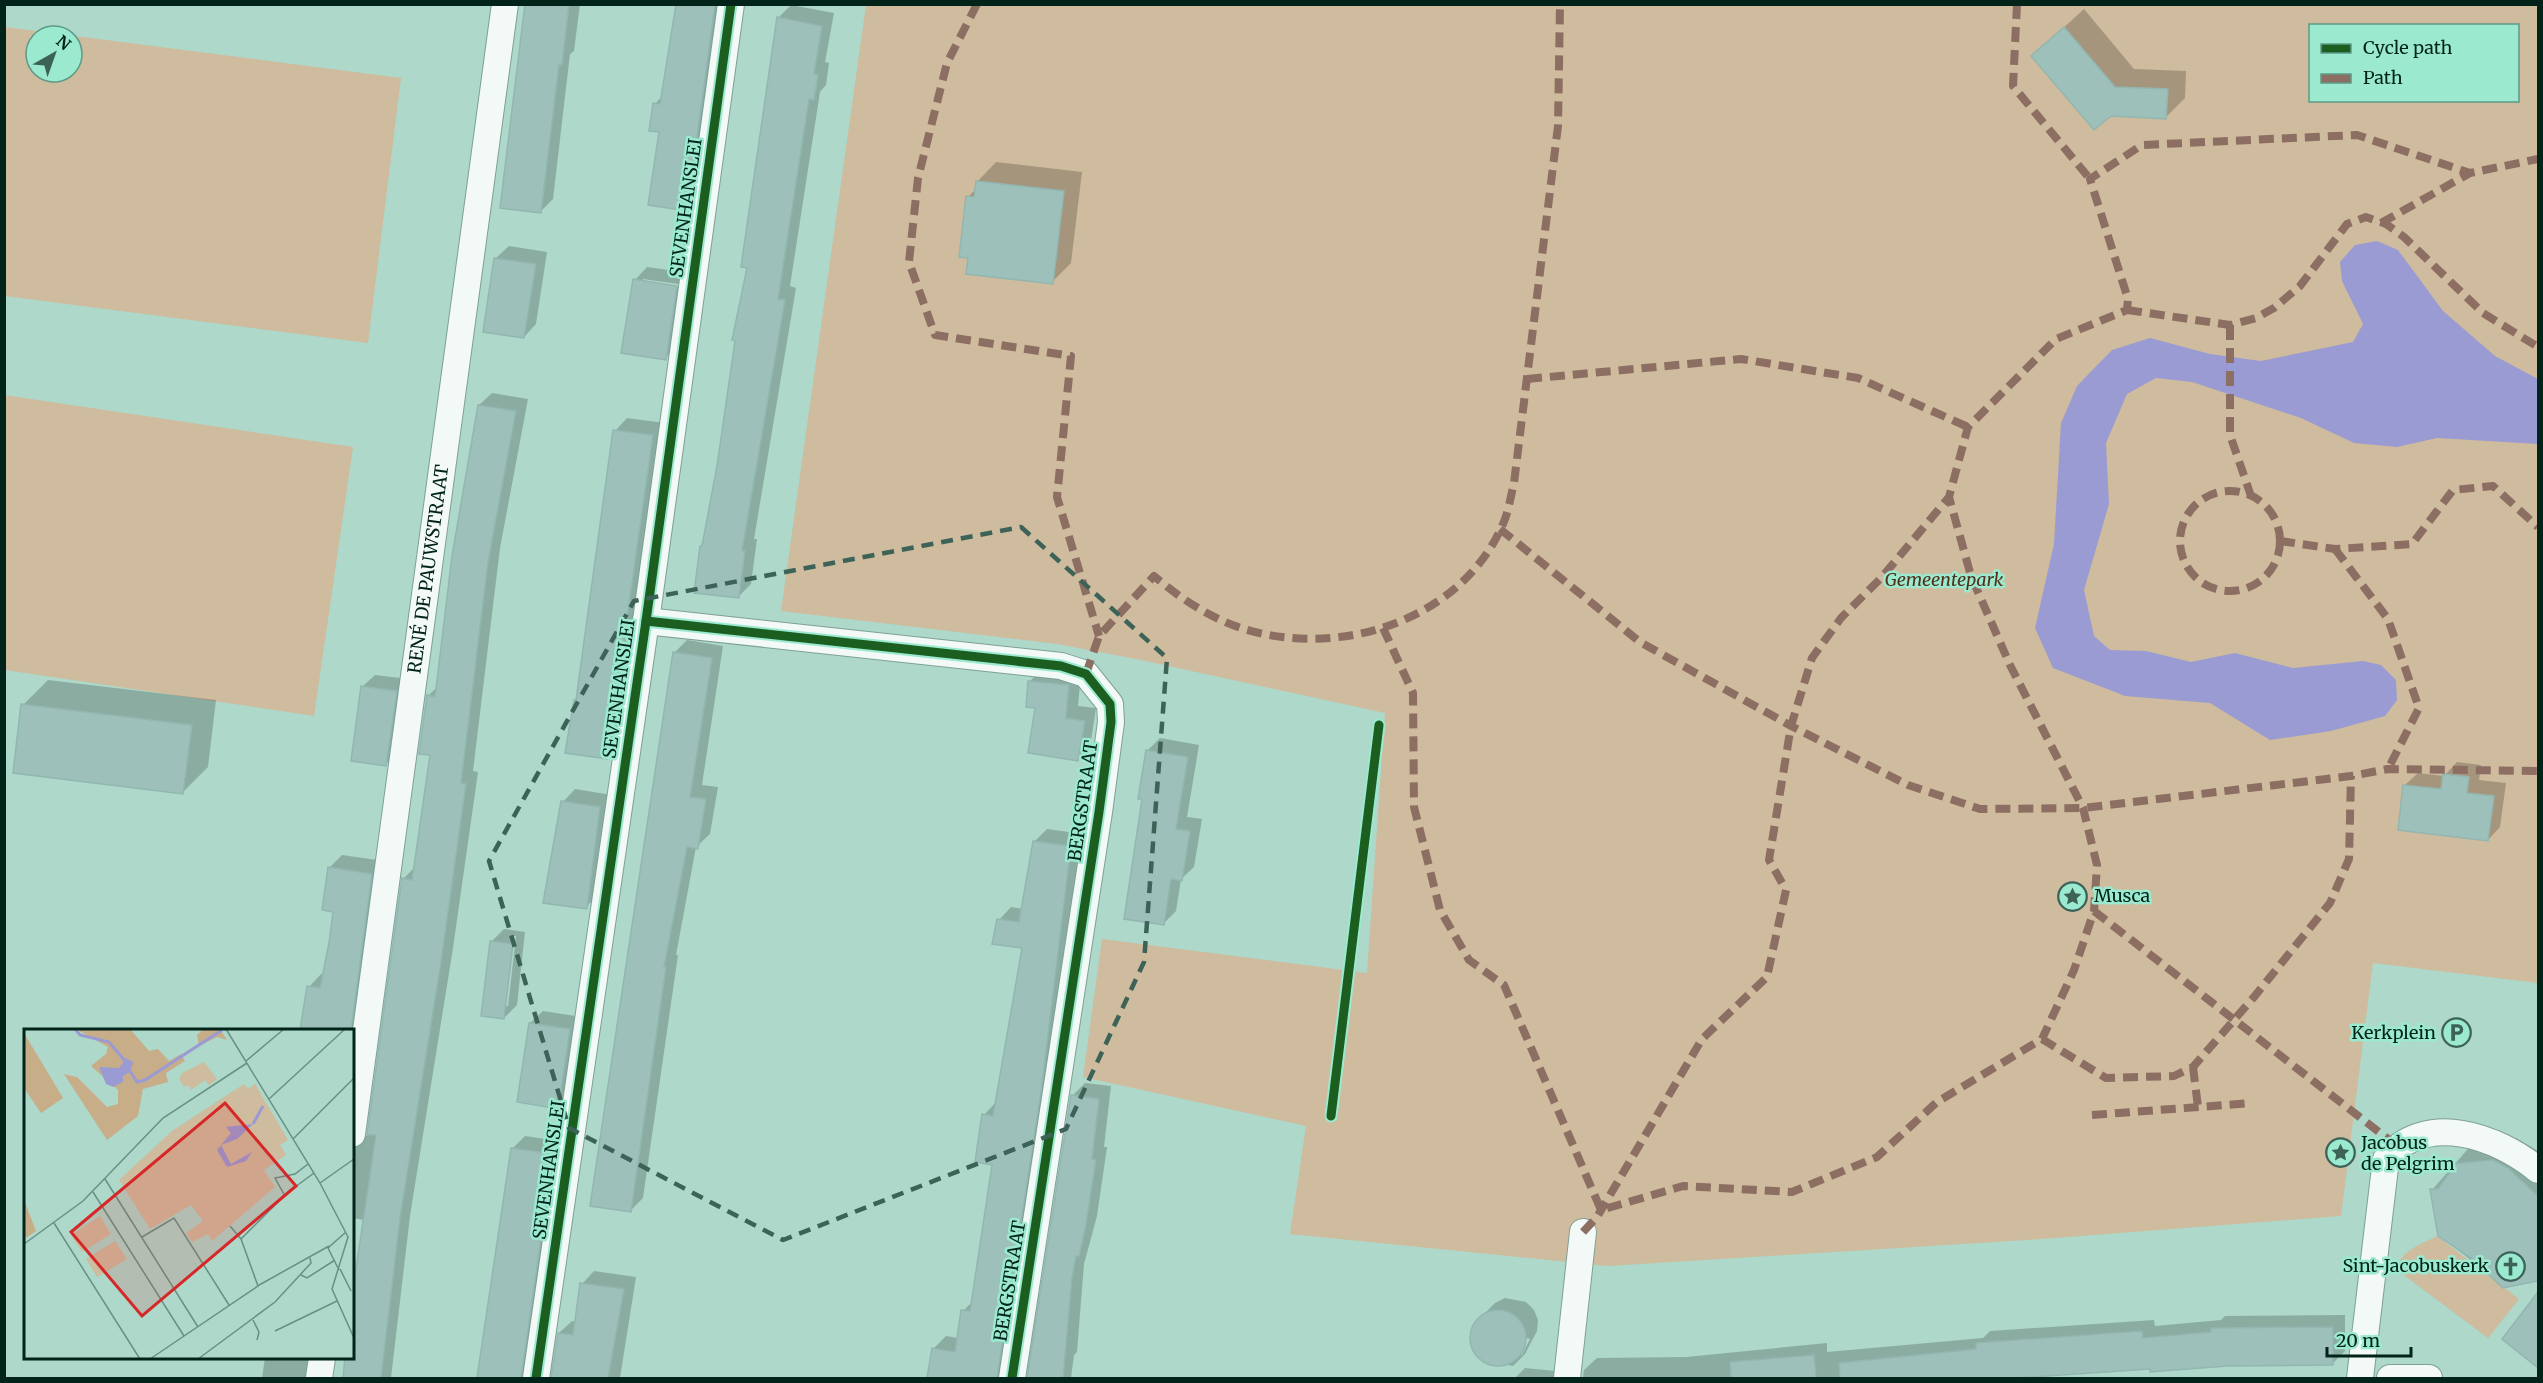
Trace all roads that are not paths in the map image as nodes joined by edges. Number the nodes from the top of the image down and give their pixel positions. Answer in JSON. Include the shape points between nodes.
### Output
{"nodes":[{"id":1,"x":506,"y":4,"type":"edge"},
{"id":2,"x":731,"y":4,"type":"edge"},
{"id":3,"x":646,"y":621,"type":"junction"},
{"id":4,"x":354,"y":1119,"type":"edge"},
{"id":5,"x":2538,"y":1170,"type":"edge"},
{"id":6,"x":1583,"y":1232,"type":"dead end"},
{"id":7,"x":322,"y":1359,"type":"edge"},
{"id":8,"x":319,"y":1378,"type":"edge"},
{"id":9,"x":536,"y":1378,"type":"edge"},
{"id":10,"x":1012,"y":1378,"type":"edge"},
{"id":11,"x":1567,"y":1378,"type":"edge"},
{"id":12,"x":2360,"y":1378,"type":"edge"},
{"id":13,"x":2390,"y":1378,"type":"edge"},
{"id":14,"x":2429,"y":1378,"type":"edge"}],
"edges":[{"from":1,"to":4,"type":"street","name":"RENÉ DE PAUWSTRAAT"},
{"from":2,"to":3,"type":"street","name":"SEVENHANSLEI"},
{"from":3,"to":9,"type":"street","name":"SEVENHANSLEI"},
{"from":3,"to":10,"type":"street","name":"BERGSTRAAT","via":[[1061,666],[1086,674],[1110,704],[1099,812]]},
{"from":5,"to":12,"type":"street","via":[[2515,1151],[2462,1131],[2409,1138],[2397,1146],[2386,1159]]},
{"from":6,"to":11,"type":"street"},
{"from":7,"to":8,"type":"street"},
{"from":13,"to":14,"type":"street"}]}
